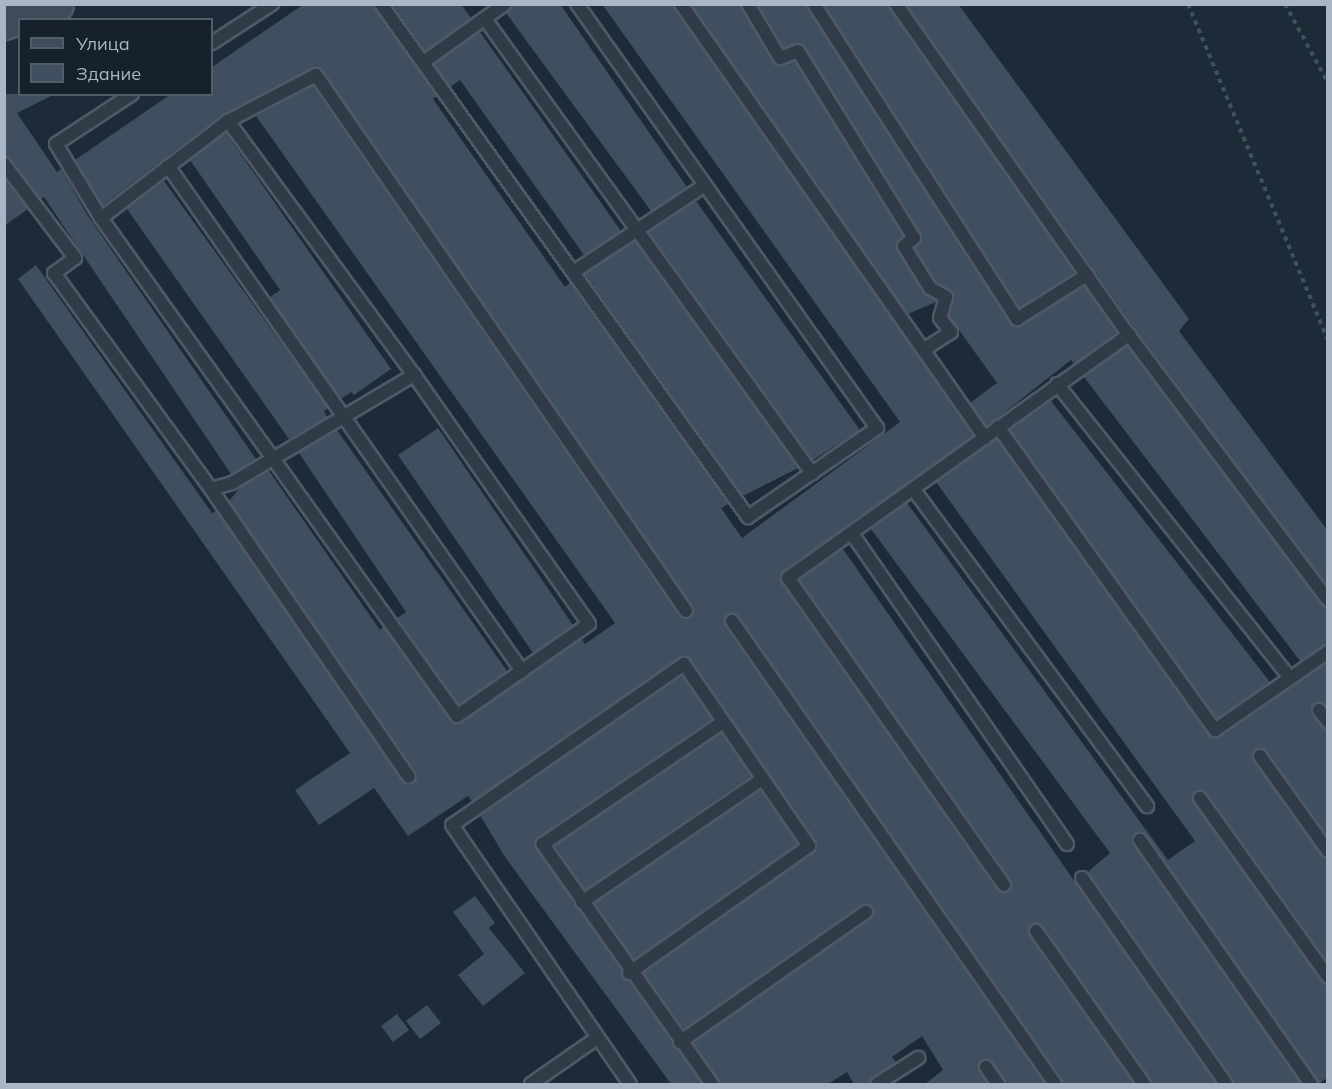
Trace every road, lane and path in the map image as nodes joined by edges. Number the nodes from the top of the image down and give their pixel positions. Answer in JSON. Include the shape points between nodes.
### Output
{"nodes":[{"id":1,"x":56,"y":4,"type":"edge"},
{"id":2,"x":272,"y":4,"type":"edge"},
{"id":3,"x":381,"y":4,"type":"edge"},
{"id":4,"x":506,"y":4,"type":"edge"},
{"id":5,"x":577,"y":4,"type":"edge"},
{"id":6,"x":681,"y":4,"type":"edge"},
{"id":7,"x":748,"y":4,"type":"edge"},
{"id":8,"x":814,"y":4,"type":"edge"},
{"id":9,"x":897,"y":4,"type":"edge"},
{"id":10,"x":1188,"y":4,"type":"edge"},
{"id":11,"x":1286,"y":4,"type":"edge"},
{"id":12,"x":485,"y":19,"type":"junction"},
{"id":13,"x":4,"y":22,"type":"edge"},
{"id":14,"x":213,"y":42,"type":"edge"},
{"id":15,"x":425,"y":61,"type":"junction"},
{"id":16,"x":1328,"y":83,"type":"edge"},
{"id":17,"x":129,"y":96,"type":"edge"},
{"id":18,"x":228,"y":122,"type":"junction"},
{"id":19,"x":4,"y":164,"type":"edge"},
{"id":20,"x":168,"y":166,"type":"junction"},
{"id":21,"x":705,"y":185,"type":"junction"},
{"id":22,"x":101,"y":218,"type":"junction"},
{"id":23,"x":637,"y":227,"type":"junction"},
{"id":24,"x":575,"y":271,"type":"junction"},
{"id":25,"x":1087,"y":276,"type":"junction"},
{"id":26,"x":1129,"y":335,"type":"junction"},
{"id":27,"x":1328,"y":340,"type":"edge"},
{"id":28,"x":923,"y":350,"type":"junction"},
{"id":29,"x":414,"y":375,"type":"junction"},
{"id":30,"x":1057,"y":384,"type":"junction"},
{"id":31,"x":344,"y":417,"type":"junction"},
{"id":32,"x":998,"y":428,"type":"junction"},
{"id":33,"x":985,"y":438,"type":"junction"},
{"id":34,"x":272,"y":459,"type":"junction"},
{"id":35,"x":812,"y":473,"type":"junction"},
{"id":36,"x":212,"y":489,"type":"junction"},
{"id":37,"x":914,"y":490,"type":"junction"},
{"id":38,"x":853,"y":535,"type":"junction"},
{"id":39,"x":1328,"y":600,"type":"edge"},
{"id":40,"x":686,"y":611,"type":"dead end"},
{"id":41,"x":732,"y":621,"type":"dead end"},
{"id":42,"x":1328,"y":652,"type":"edge"},
{"id":43,"x":522,"y":671,"type":"junction"},
{"id":44,"x":1290,"y":678,"type":"junction"},
{"id":45,"x":1319,"y":710,"type":"dead end"},
{"id":46,"x":723,"y":722,"type":"junction"},
{"id":47,"x":1328,"y":722,"type":"edge"},
{"id":48,"x":1260,"y":756,"type":"dead end"},
{"id":49,"x":409,"y":777,"type":"dead end"},
{"id":50,"x":762,"y":779,"type":"junction"},
{"id":51,"x":1200,"y":798,"type":"dead end"},
{"id":52,"x":1148,"y":806,"type":"dead end"},
{"id":53,"x":1140,"y":840,"type":"dead end"},
{"id":54,"x":1067,"y":844,"type":"dead end"},
{"id":55,"x":1328,"y":851,"type":"edge"},
{"id":56,"x":1082,"y":878,"type":"dead end"},
{"id":57,"x":1004,"y":885,"type":"dead end"},
{"id":58,"x":582,"y":902,"type":"junction"},
{"id":59,"x":866,"y":912,"type":"dead end"},
{"id":60,"x":1036,"y":932,"type":"dead end"},
{"id":61,"x":629,"y":973,"type":"junction"},
{"id":62,"x":1328,"y":977,"type":"edge"},
{"id":63,"x":597,"y":1038,"type":"junction"},
{"id":64,"x":680,"y":1042,"type":"junction"},
{"id":65,"x":918,"y":1058,"type":"dead end"},
{"id":66,"x":986,"y":1066,"type":"dead end"},
{"id":67,"x":531,"y":1084,"type":"edge"},
{"id":68,"x":630,"y":1084,"type":"edge"},
{"id":69,"x":712,"y":1084,"type":"edge"},
{"id":70,"x":877,"y":1084,"type":"edge"},
{"id":71,"x":998,"y":1084,"type":"edge"},
{"id":72,"x":1055,"y":1084,"type":"edge"},
{"id":73,"x":1144,"y":1084,"type":"edge"},
{"id":74,"x":1226,"y":1084,"type":"edge"},
{"id":75,"x":1311,"y":1084,"type":"edge"}],
"edges":[{"from":1,"to":13,"type":"main road"},
{"from":2,"to":14,"type":"lane"},
{"from":3,"to":15,"type":"lane"},
{"from":4,"to":12,"type":"lane"},
{"from":5,"to":21,"type":"lane"},
{"from":6,"to":28,"type":"lane"},
{"from":7,"to":28,"type":"lane","via":[[780,58],[798,51],[915,238],[904,246],[930,288],[946,297],[940,318],[951,333]]},
{"from":8,"to":25,"type":"lane","via":[[1017,319]]},
{"from":9,"to":25,"type":"lane"},
{"from":10,"to":27,"type":"path"},
{"from":11,"to":16,"type":"path"},
{"from":12,"to":15,"type":"lane"},
{"from":12,"to":23,"type":"lane"},
{"from":15,"to":24,"type":"lane"},
{"from":17,"to":22,"type":"lane","via":[[56,144]]},
{"from":18,"to":20,"type":"lane"},
{"from":18,"to":29,"type":"lane"},
{"from":18,"to":40,"type":"lane","via":[[316,75]]},
{"from":19,"to":36,"type":"lane","via":[[75,258],[54,273]]},
{"from":20,"to":22,"type":"lane"},
{"from":20,"to":31,"type":"lane"},
{"from":21,"to":23,"type":"lane"},
{"from":21,"to":35,"type":"lane","via":[[877,428]]},
{"from":22,"to":34,"type":"lane"},
{"from":23,"to":24,"type":"lane"},
{"from":23,"to":35,"type":"lane"},
{"from":24,"to":35,"type":"lane","via":[[748,517]]},
{"from":25,"to":26,"type":"lane"},
{"from":26,"to":30,"type":"lane"},
{"from":26,"to":39,"type":"lane"},
{"from":28,"to":33,"type":"lane"},
{"from":29,"to":31,"type":"lane"},
{"from":29,"to":43,"type":"lane","via":[[589,624]]},
{"from":30,"to":32,"type":"lane"},
{"from":30,"to":44,"type":"lane"},
{"from":31,"to":34,"type":"lane"},
{"from":31,"to":43,"type":"lane"},
{"from":32,"to":33,"type":"lane"},
{"from":32,"to":44,"type":"lane","via":[[1215,730]]},
{"from":33,"to":37,"type":"lane"},
{"from":34,"to":36,"type":"lane","via":[[232,483]]},
{"from":34,"to":43,"type":"lane","via":[[457,716]]},
{"from":36,"to":49,"type":"lane"},
{"from":37,"to":38,"type":"lane"},
{"from":37,"to":52,"type":"lane"},
{"from":38,"to":54,"type":"lane"},
{"from":38,"to":57,"type":"lane","via":[[788,578]]},
{"from":41,"to":72,"type":"lane"},
{"from":42,"to":44,"type":"lane"},
{"from":45,"to":47,"type":"lane"},
{"from":46,"to":50,"type":"lane"},
{"from":46,"to":58,"type":"lane","via":[[543,844]]},
{"from":46,"to":63,"type":"lane","via":[[684,664],[452,825]]},
{"from":48,"to":55,"type":"lane"},
{"from":50,"to":58,"type":"lane"},
{"from":50,"to":61,"type":"lane","via":[[809,846]]},
{"from":51,"to":62,"type":"lane"},
{"from":53,"to":75,"type":"lane"},
{"from":56,"to":74,"type":"lane"},
{"from":58,"to":61,"type":"lane"},
{"from":59,"to":64,"type":"lane"},
{"from":60,"to":73,"type":"lane"},
{"from":61,"to":64,"type":"lane"},
{"from":63,"to":67,"type":"lane"},
{"from":63,"to":68,"type":"lane"},
{"from":64,"to":69,"type":"lane"},
{"from":65,"to":70,"type":"lane"},
{"from":66,"to":71,"type":"lane"}]}
